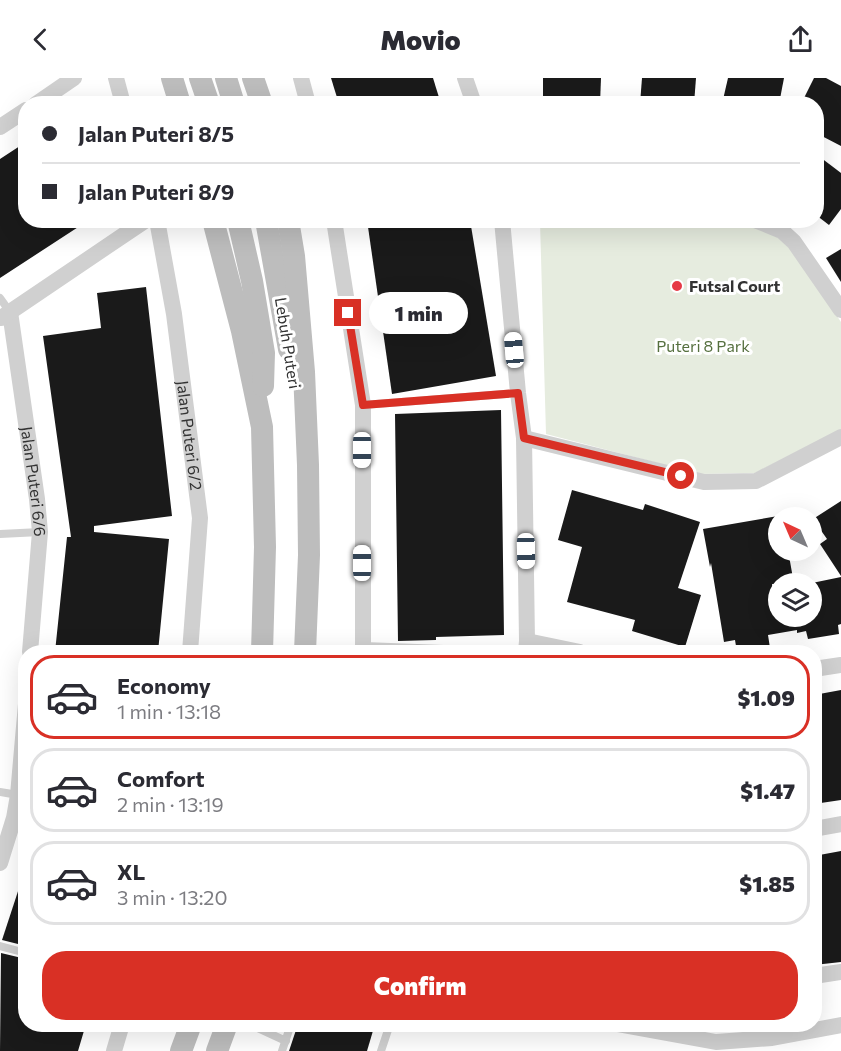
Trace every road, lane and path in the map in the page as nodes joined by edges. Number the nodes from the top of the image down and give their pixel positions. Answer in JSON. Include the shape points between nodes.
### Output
{"nodes":[{"id":1,"x":74,"y":78,"type":"edge"},
{"id":2,"x":116,"y":78,"type":"edge"},
{"id":3,"x":172,"y":78,"type":"edge"},
{"id":4,"x":200,"y":78,"type":"edge"},
{"id":5,"x":226,"y":78,"type":"edge"},
{"id":6,"x":253,"y":78,"type":"edge"},
{"id":7,"x":301,"y":78,"type":"edge"},
{"id":8,"x":465,"y":78,"type":"edge"},
{"id":9,"x":48,"y":96,"type":"edge"},
{"id":10,"x":121,"y":96,"type":"edge"},
{"id":11,"x":178,"y":96,"type":"edge"},
{"id":12,"x":206,"y":96,"type":"edge"},
{"id":13,"x":232,"y":96,"type":"edge"},
{"id":14,"x":259,"y":96,"type":"edge"},
{"id":15,"x":306,"y":96,"type":"edge"},
{"id":16,"x":471,"y":96,"type":"edge"},
{"id":17,"x":18,"y":115,"type":"edge"},
{"id":18,"x":0,"y":127,"type":"edge"},
{"id":19,"x":134,"y":228,"type":"edge"},
{"id":20,"x":158,"y":228,"type":"edge"},
{"id":21,"x":215,"y":228,"type":"edge"},
{"id":22,"x":240,"y":228,"type":"edge"},
{"id":23,"x":267,"y":228,"type":"edge"},
{"id":24,"x":289,"y":228,"type":"edge"},
{"id":25,"x":335,"y":228,"type":"edge"},
{"id":26,"x":503,"y":228,"type":"edge"},
{"id":27,"x":775,"y":228,"type":"edge"},
{"id":28,"x":0,"y":298,"type":"edge"},
{"id":29,"x":841,"y":310,"type":"edge"},
{"id":30,"x":5,"y":316,"type":"edge"},
{"id":31,"x":518,"y":393,"type":"junction"},
{"id":32,"x":363,"y":405,"type":"junction"},
{"id":33,"x":262,"y":427,"type":"junction"},
{"id":34,"x":841,"y":437,"type":"edge"},
{"id":35,"x":524,"y":438,"type":"junction"},
{"id":36,"x":308,"y":465,"type":"junction"},
{"id":37,"x":40,"y":532,"type":"junction"},
{"id":38,"x":0,"y":534,"type":"edge"},
{"id":39,"x":31,"y":645,"type":"edge"},
{"id":40,"x":191,"y":645,"type":"edge"},
{"id":41,"x":262,"y":645,"type":"edge"},
{"id":42,"x":305,"y":645,"type":"edge"},
{"id":43,"x":363,"y":645,"type":"edge"},
{"id":44,"x":526,"y":645,"type":"edge"},
{"id":45,"x":841,"y":665,"type":"edge"},
{"id":46,"x":822,"y":668,"type":"edge"},
{"id":47,"x":0,"y":792,"type":"edge"},
{"id":48,"x":18,"y":795,"type":"joint"},
{"id":49,"x":841,"y":824,"type":"edge"},
{"id":50,"x":822,"y":828,"type":"edge"},
{"id":51,"x":0,"y":863,"type":"edge"},
{"id":52,"x":0,"y":946,"type":"edge"},
{"id":53,"x":18,"y":951,"type":"edge"},
{"id":54,"x":841,"y":972,"type":"edge"},
{"id":55,"x":822,"y":975,"type":"edge"},
{"id":56,"x":841,"y":1025,"type":"edge"},
{"id":57,"x":822,"y":1029,"type":"edge"},
{"id":58,"x":120,"y":1032,"type":"edge"},
{"id":59,"x":188,"y":1032,"type":"edge"},
{"id":60,"x":224,"y":1032,"type":"edge"},
{"id":61,"x":266,"y":1032,"type":"edge"},
{"id":62,"x":289,"y":1032,"type":"edge"},
{"id":63,"x":387,"y":1032,"type":"edge"},
{"id":64,"x":661,"y":1032,"type":"edge"},
{"id":65,"x":804,"y":1032,"type":"edge"},
{"id":66,"x":286,"y":1041,"type":"junction"},
{"id":67,"x":114,"y":1051,"type":"edge"},
{"id":68,"x":182,"y":1051,"type":"edge"},
{"id":69,"x":217,"y":1051,"type":"edge"},
{"id":70,"x":282,"y":1051,"type":"edge"},
{"id":71,"x":381,"y":1051,"type":"edge"}],
"edges":[{"from":1,"to":9,"type":"street"},
{"from":2,"to":10,"type":"street"},
{"from":3,"to":11,"type":"main road"},
{"from":4,"to":12,"type":"main road"},
{"from":5,"to":13,"type":"main road"},
{"from":6,"to":14,"type":"main road"},
{"from":7,"to":15,"type":"street"},
{"from":8,"to":16,"type":"street"},
{"from":17,"to":18,"type":"street"},
{"from":19,"to":30,"type":"street"},
{"from":20,"to":40,"type":"street","name":"Jalan Puteri 6/2","via":[[174,314],[200,518]]},
{"from":21,"to":33,"type":"main road","name":"Lebuh Puteri"},
{"from":22,"to":33,"type":"main road","name":"Lebuh Puteri","via":[[264,353]]},
{"from":23,"to":36,"type":"main road","name":"Lebuh Puteri"},
{"from":24,"to":36,"type":"main road","name":"Lebuh Puteri","via":[[304,372]]},
{"from":25,"to":32,"type":"street"},
{"from":26,"to":31,"type":"street"},
{"from":27,"to":29,"type":"street","via":[[794,243]]},
{"from":28,"to":30,"type":"lane"},
{"from":30,"to":37,"type":"street","name":"Jalan Puteri 6/6"},
{"from":31,"to":32,"type":"lane"},
{"from":31,"to":35,"type":"street"},
{"from":32,"to":43,"type":"street"},
{"from":33,"to":41,"type":"main road","name":"Lebuh Puteri"},
{"from":34,"to":35,"type":"street","via":[[756,481],[704,482]]},
{"from":35,"to":44,"type":"street"},
{"from":36,"to":42,"type":"main road","name":"Lebuh Puteri"},
{"from":37,"to":38,"type":"lane"},
{"from":37,"to":39,"type":"street","name":"Jalan Puteri 6/6"},
{"from":45,"to":46,"type":"street"},
{"from":47,"to":48,"type":"lane"},
{"from":48,"to":51,"type":"street"},
{"from":49,"to":50,"type":"street"},
{"from":52,"to":53,"type":"lane"},
{"from":54,"to":55,"type":"street"},
{"from":56,"to":57,"type":"street"},
{"from":58,"to":67,"type":"street"},
{"from":59,"to":68,"type":"main road"},
{"from":60,"to":69,"type":"main road"},
{"from":61,"to":66,"type":"lane"},
{"from":62,"to":66,"type":"lane"},
{"from":63,"to":71,"type":"lane"},
{"from":64,"to":65,"type":"street","via":[[716,1042]]},
{"from":66,"to":70,"type":"lane"}]}
